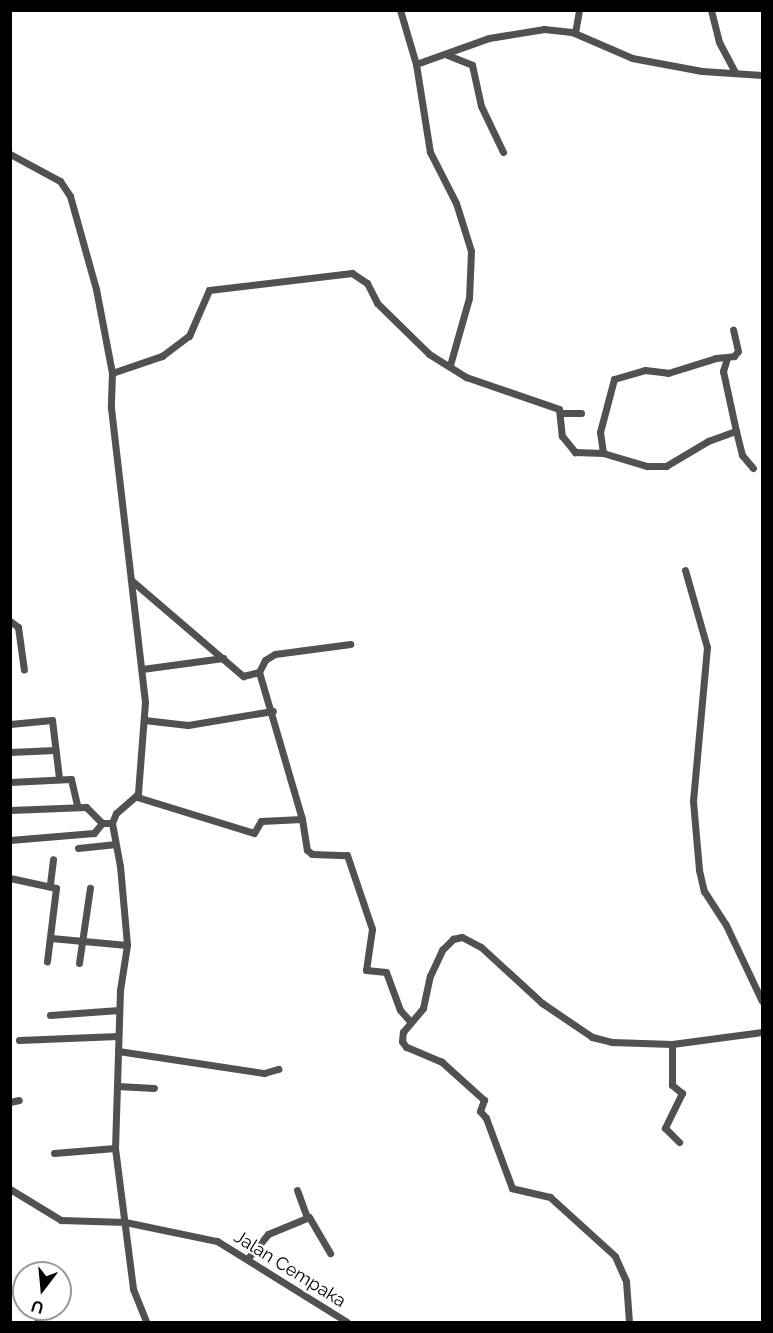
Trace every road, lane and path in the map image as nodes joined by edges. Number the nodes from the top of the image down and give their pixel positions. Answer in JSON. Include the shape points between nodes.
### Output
{"nodes":[{"id":1,"x":400,"y":10,"type":"edge"},
{"id":2,"x":579,"y":10,"type":"edge"},
{"id":3,"x":711,"y":10,"type":"edge"},
{"id":4,"x":575,"y":33,"type":"junction"},
{"id":5,"x":445,"y":54,"type":"junction"},
{"id":6,"x":416,"y":64,"type":"junction"},
{"id":7,"x":735,"y":72,"type":"junction"},
{"id":8,"x":762,"y":75,"type":"edge"},
{"id":9,"x":503,"y":152,"type":"dead end"},
{"id":10,"x":10,"y":154,"type":"edge"},
{"id":11,"x":733,"y":330,"type":"dead end"},
{"id":12,"x":727,"y":358,"type":"junction"},
{"id":13,"x":450,"y":365,"type":"junction"},
{"id":14,"x":112,"y":373,"type":"junction"},
{"id":15,"x":561,"y":413,"type":"junction"},
{"id":16,"x":581,"y":413,"type":"dead end"},
{"id":17,"x":736,"y":432,"type":"junction"},
{"id":18,"x":603,"y":453,"type":"junction"},
{"id":19,"x":753,"y":468,"type":"dead end"},
{"id":20,"x":686,"y":570,"type":"dead end"},
{"id":21,"x":131,"y":580,"type":"junction"},
{"id":22,"x":12,"y":618,"type":"edge"},
{"id":23,"x":350,"y":644,"type":"dead end"},
{"id":24,"x":223,"y":658,"type":"junction"},
{"id":25,"x":142,"y":669,"type":"junction"},
{"id":26,"x":24,"y":670,"type":"dead end"},
{"id":27,"x":259,"y":672,"type":"junction"},
{"id":28,"x":273,"y":711,"type":"junction"},
{"id":29,"x":144,"y":720,"type":"junction"},
{"id":30,"x":10,"y":724,"type":"edge"},
{"id":31,"x":55,"y":750,"type":"junction"},
{"id":32,"x":10,"y":753,"type":"edge"},
{"id":33,"x":58,"y":778,"type":"junction"},
{"id":34,"x":10,"y":782,"type":"edge"},
{"id":35,"x":137,"y":797,"type":"junction"},
{"id":36,"x":77,"y":806,"type":"junction"},
{"id":37,"x":10,"y":810,"type":"edge"},
{"id":38,"x":302,"y":819,"type":"junction"},
{"id":39,"x":102,"y":823,"type":"junction"},
{"id":40,"x":112,"y":823,"type":"junction"},
{"id":41,"x":10,"y":840,"type":"edge"},
{"id":42,"x":114,"y":844,"type":"junction"},
{"id":43,"x":78,"y":848,"type":"dead end"},
{"id":44,"x":53,"y":859,"type":"dead end"},
{"id":45,"x":10,"y":878,"type":"edge"},
{"id":46,"x":50,"y":884,"type":"junction"},
{"id":47,"x":90,"y":888,"type":"dead end"},
{"id":48,"x":51,"y":939,"type":"junction"},
{"id":49,"x":82,"y":941,"type":"junction"},
{"id":50,"x":127,"y":945,"type":"junction"},
{"id":51,"x":47,"y":961,"type":"dead end"},
{"id":52,"x":79,"y":963,"type":"dead end"},
{"id":53,"x":762,"y":1001,"type":"edge"},
{"id":54,"x":119,"y":1010,"type":"junction"},
{"id":55,"x":50,"y":1015,"type":"dead end"},
{"id":56,"x":410,"y":1021,"type":"junction"},
{"id":57,"x":762,"y":1032,"type":"edge"},
{"id":58,"x":118,"y":1036,"type":"junction"},
{"id":59,"x":19,"y":1040,"type":"dead end"},
{"id":60,"x":672,"y":1044,"type":"junction"},
{"id":61,"x":118,"y":1051,"type":"junction"},
{"id":62,"x":278,"y":1069,"type":"dead end"},
{"id":63,"x":117,"y":1086,"type":"junction"},
{"id":64,"x":154,"y":1089,"type":"dead end"},
{"id":65,"x":19,"y":1100,"type":"dead end"},
{"id":66,"x":10,"y":1101,"type":"edge"},
{"id":67,"x":679,"y":1142,"type":"dead end"},
{"id":68,"x":116,"y":1148,"type":"junction"},
{"id":69,"x":54,"y":1153,"type":"dead end"},
{"id":70,"x":12,"y":1190,"type":"edge"},
{"id":71,"x":297,"y":1190,"type":"dead end"},
{"id":72,"x":10,"y":1199,"type":"edge"},
{"id":73,"x":307,"y":1217,"type":"junction"},
{"id":74,"x":125,"y":1222,"type":"junction"},
{"id":75,"x":330,"y":1253,"type":"dead end"},
{"id":76,"x":248,"y":1258,"type":"junction"},
{"id":77,"x":146,"y":1323,"type":"edge"},
{"id":78,"x":347,"y":1323,"type":"edge"},
{"id":79,"x":629,"y":1323,"type":"edge"}],
"edges":[{"from":1,"to":6,"type":"street"},
{"from":2,"to":4,"type":"street"},
{"from":3,"to":7,"type":"street","via":[[719,42]]},
{"from":4,"to":5,"type":"street","via":[[518,30]]},
{"from":4,"to":7,"type":"street","via":[[632,58],[702,71]]},
{"from":5,"to":6,"type":"street"},
{"from":5,"to":9,"type":"street","via":[[472,66],[481,106]]},
{"from":6,"to":13,"type":"street","via":[[430,152],[456,203],[471,251],[469,298]]},
{"from":7,"to":8,"type":"street"},
{"from":10,"to":14,"type":"street","via":[[60,181],[70,196],[96,289]]},
{"from":11,"to":12,"type":"street","via":[[738,351]]},
{"from":12,"to":17,"type":"street","via":[[723,371]]},
{"from":12,"to":18,"type":"street","via":[[668,373],[645,370],[614,379],[600,432]]},
{"from":13,"to":14,"type":"street","via":[[429,354],[377,303],[362,278],[348,273],[209,290],[189,336],[162,356]]},
{"from":13,"to":15,"type":"street","via":[[466,377]]},
{"from":14,"to":21,"type":"street","via":[[111,408]]},
{"from":15,"to":16,"type":"street"},
{"from":15,"to":18,"type":"street","via":[[562,436],[570,449]]},
{"from":17,"to":18,"type":"street","via":[[708,441],[666,466],[647,466]]},
{"from":17,"to":19,"type":"street","via":[[742,455]]},
{"from":20,"to":53,"type":"street","via":[[707,647],[693,801],[699,870],[704,891],[726,925]]},
{"from":21,"to":24,"type":"street"},
{"from":21,"to":25,"type":"street"},
{"from":22,"to":26,"type":"street","via":[[18,627]]},
{"from":23,"to":27,"type":"street","via":[[312,646],[275,654]]},
{"from":24,"to":25,"type":"street"},
{"from":24,"to":27,"type":"street","via":[[244,676]]},
{"from":25,"to":29,"type":"street"},
{"from":27,"to":28,"type":"street"},
{"from":28,"to":29,"type":"street","via":[[188,725]]},
{"from":28,"to":38,"type":"street"},
{"from":29,"to":35,"type":"street"},
{"from":30,"to":31,"type":"street","via":[[52,720]]},
{"from":31,"to":32,"type":"street"},
{"from":31,"to":33,"type":"street"},
{"from":33,"to":34,"type":"street"},
{"from":33,"to":36,"type":"street","via":[[71,779]]},
{"from":35,"to":38,"type":"street","via":[[254,832],[261,821]]},
{"from":35,"to":40,"type":"street","via":[[116,813]]},
{"from":36,"to":37,"type":"street"},
{"from":36,"to":39,"type":"street","via":[[86,807]]},
{"from":38,"to":56,"type":"street","via":[[309,853],[347,855],[372,929],[366,970],[385,971],[400,1010]]},
{"from":39,"to":40,"type":"street"},
{"from":39,"to":41,"type":"street","via":[[94,833]]},
{"from":40,"to":42,"type":"street"},
{"from":42,"to":43,"type":"street"},
{"from":42,"to":50,"type":"street","via":[[120,866]]},
{"from":44,"to":46,"type":"street"},
{"from":45,"to":46,"type":"street"},
{"from":46,"to":48,"type":"street","via":[[57,889]]},
{"from":47,"to":49,"type":"street"},
{"from":48,"to":49,"type":"street"},
{"from":48,"to":51,"type":"street"},
{"from":49,"to":50,"type":"street"},
{"from":49,"to":52,"type":"street"},
{"from":50,"to":54,"type":"street"},
{"from":54,"to":55,"type":"street"},
{"from":54,"to":58,"type":"street"},
{"from":56,"to":60,"type":"street","via":[[423,1008],[429,976],[442,950],[453,939],[462,937],[481,947],[542,1003],[592,1037],[612,1042]]},
{"from":56,"to":79,"type":"street","via":[[402,1039],[406,1047],[442,1062],[484,1101],[480,1111],[512,1188],[550,1197],[615,1256],[626,1281]]},
{"from":57,"to":60,"type":"street"},
{"from":58,"to":59,"type":"street"},
{"from":58,"to":61,"type":"street"},
{"from":60,"to":67,"type":"street","via":[[672,1085],[682,1093],[665,1128]]},
{"from":61,"to":62,"type":"street","via":[[264,1073]]},
{"from":61,"to":63,"type":"street"},
{"from":63,"to":64,"type":"street"},
{"from":63,"to":68,"type":"street"},
{"from":65,"to":66,"type":"street"},
{"from":68,"to":69,"type":"street"},
{"from":68,"to":74,"type":"street"},
{"from":70,"to":72,"type":"street"},
{"from":70,"to":74,"type":"street","name":"Jalan Cempaka","via":[[61,1220]]},
{"from":71,"to":73,"type":"street"},
{"from":73,"to":75,"type":"street","via":[[312,1218]]},
{"from":73,"to":76,"type":"street","via":[[268,1234]]},
{"from":74,"to":76,"type":"street","name":"Jalan Cempaka","via":[[203,1238]]},
{"from":74,"to":77,"type":"street","via":[[133,1289]]},
{"from":76,"to":78,"type":"street","name":"Jalan Cempaka"}]}
